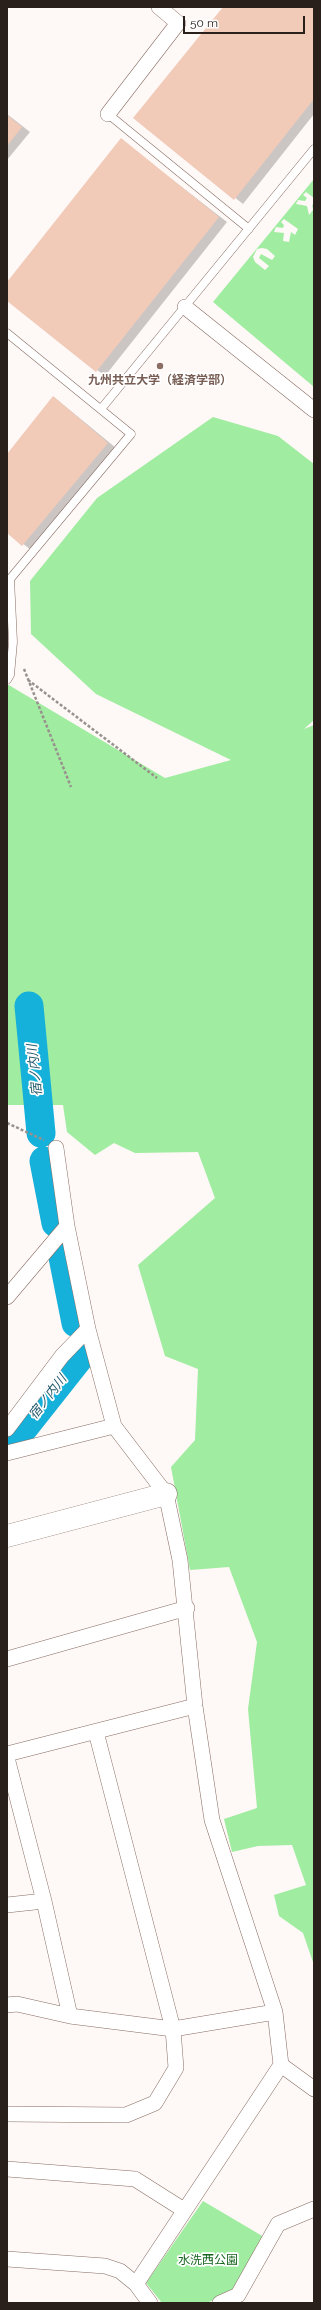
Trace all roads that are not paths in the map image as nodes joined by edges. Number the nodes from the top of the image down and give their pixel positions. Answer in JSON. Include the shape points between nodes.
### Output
{"nodes":[{"id":1,"x":159,"y":7,"type":"edge"},
{"id":2,"x":108,"y":114,"type":"joint"},
{"id":3,"x":314,"y":149,"type":"edge"},
{"id":4,"x":249,"y":228,"type":"junction"},
{"id":5,"x":185,"y":307,"type":"junction"},
{"id":6,"x":7,"y":333,"type":"edge"},
{"id":7,"x":101,"y":409,"type":"junction"},
{"id":8,"x":314,"y":410,"type":"edge"},
{"id":9,"x":7,"y":680,"type":"edge"},
{"id":10,"x":56,"y":1148,"type":"dead end"},
{"id":11,"x":67,"y":1226,"type":"junction"},
{"id":12,"x":7,"y":1297,"type":"edge"},
{"id":13,"x":88,"y":1329,"type":"junction"},
{"id":14,"x":114,"y":1426,"type":"junction"},
{"id":15,"x":7,"y":1429,"type":"edge"},
{"id":16,"x":7,"y":1453,"type":"edge"},
{"id":17,"x":166,"y":1494,"type":"junction"},
{"id":18,"x":7,"y":1536,"type":"edge"},
{"id":19,"x":187,"y":1608,"type":"junction"},
{"id":20,"x":7,"y":1658,"type":"edge"},
{"id":21,"x":195,"y":1706,"type":"junction"},
{"id":22,"x":96,"y":1732,"type":"junction"},
{"id":23,"x":7,"y":1754,"type":"edge"},
{"id":24,"x":7,"y":1758,"type":"edge"},
{"id":25,"x":13,"y":1809,"type":"edge"},
{"id":26,"x":44,"y":1901,"type":"junction"},
{"id":27,"x":7,"y":1905,"type":"edge"},
{"id":28,"x":7,"y":2005,"type":"edge"},
{"id":29,"x":275,"y":2012,"type":"junction"},
{"id":30,"x":70,"y":2016,"type":"junction"},
{"id":31,"x":173,"y":2029,"type":"junction"},
{"id":32,"x":281,"y":2065,"type":"junction"},
{"id":33,"x":314,"y":2089,"type":"edge"},
{"id":34,"x":7,"y":2114,"type":"edge"},
{"id":35,"x":7,"y":2169,"type":"edge"},
{"id":36,"x":314,"y":2209,"type":"edge"},
{"id":37,"x":184,"y":2210,"type":"junction"},
{"id":38,"x":7,"y":2259,"type":"edge"},
{"id":39,"x":136,"y":2284,"type":"junction"},
{"id":40,"x":150,"y":2303,"type":"edge"},
{"id":41,"x":220,"y":2303,"type":"edge"}],
"edges":[{"from":1,"to":2,"type":"street","via":[[178,23]]},
{"from":2,"to":4,"type":"lane"},
{"from":3,"to":4,"type":"lane"},
{"from":4,"to":5,"type":"lane"},
{"from":5,"to":7,"type":"lane"},
{"from":5,"to":8,"type":"street"},
{"from":6,"to":7,"type":"lane"},
{"from":7,"to":9,"type":"lane","via":[[131,434],[10,579],[13,642],[10,675]]},
{"from":10,"to":11,"type":"street"},
{"from":11,"to":12,"type":"street"},
{"from":11,"to":13,"type":"street"},
{"from":13,"to":14,"type":"street"},
{"from":13,"to":15,"type":"street","via":[[62,1356]]},
{"from":14,"to":16,"type":"street"},
{"from":14,"to":17,"type":"street"},
{"from":17,"to":18,"type":"street"},
{"from":17,"to":19,"type":"street"},
{"from":19,"to":20,"type":"street"},
{"from":19,"to":21,"type":"street"},
{"from":21,"to":22,"type":"street"},
{"from":21,"to":29,"type":"street","via":[[212,1820]]},
{"from":22,"to":23,"type":"street"},
{"from":22,"to":31,"type":"street"},
{"from":24,"to":25,"type":"street"},
{"from":25,"to":26,"type":"street"},
{"from":26,"to":27,"type":"street"},
{"from":26,"to":30,"type":"street"},
{"from":28,"to":30,"type":"street","via":[[17,2004]]},
{"from":29,"to":31,"type":"street"},
{"from":29,"to":32,"type":"street"},
{"from":30,"to":31,"type":"street"},
{"from":31,"to":34,"type":"street","via":[[176,2068],[155,2102],[126,2115]]},
{"from":32,"to":33,"type":"street"},
{"from":32,"to":37,"type":"street"},
{"from":35,"to":37,"type":"street","via":[[135,2179]]},
{"from":36,"to":41,"type":"street","via":[[278,2224],[238,2295]]},
{"from":37,"to":39,"type":"street"},
{"from":38,"to":39,"type":"street","via":[[105,2266],[120,2271]]},
{"from":39,"to":40,"type":"street"}]}
